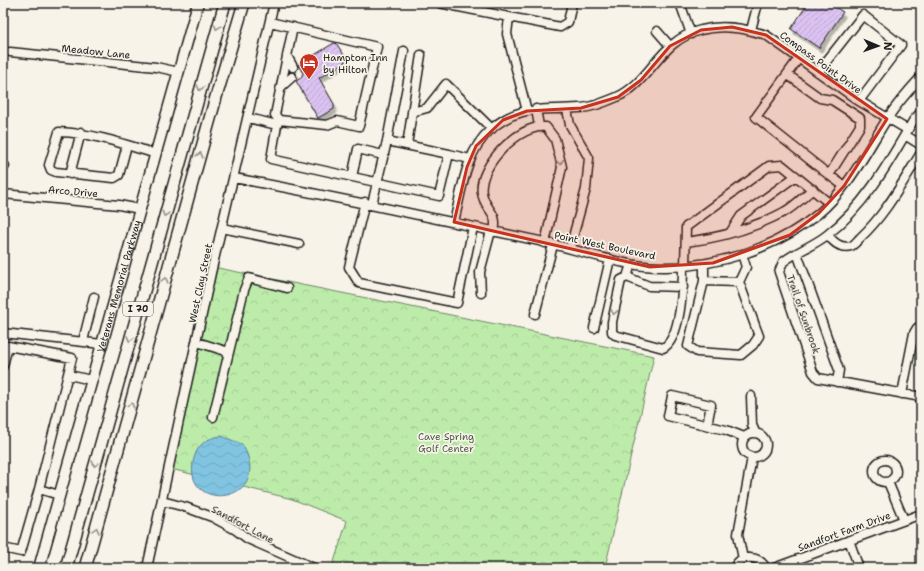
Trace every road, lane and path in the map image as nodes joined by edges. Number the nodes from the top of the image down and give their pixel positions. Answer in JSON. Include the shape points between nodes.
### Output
{"nodes":[{"id":1,"x":198,"y":3,"type":"edge"},
{"id":2,"x":225,"y":3,"type":"edge"},
{"id":3,"x":244,"y":3,"type":"edge"},
{"id":4,"x":274,"y":3,"type":"edge"},
{"id":5,"x":439,"y":3,"type":"edge"},
{"id":6,"x":572,"y":3,"type":"edge"},
{"id":7,"x":680,"y":3,"type":"edge"},
{"id":8,"x":758,"y":3,"type":"edge"},
{"id":9,"x":509,"y":17,"type":"junction"},
{"id":10,"x":270,"y":22,"type":"junction"},
{"id":11,"x":293,"y":28,"type":"junction"},
{"id":12,"x":752,"y":30,"type":"junction"},
{"id":13,"x":657,"y":31,"type":"dead end"},
{"id":14,"x":691,"y":34,"type":"junction"},
{"id":15,"x":670,"y":46,"type":"junction"},
{"id":16,"x":404,"y":51,"type":"dead end"},
{"id":17,"x":10,"y":52,"type":"dead end"},
{"id":18,"x":421,"y":55,"type":"dead end"},
{"id":19,"x":287,"y":56,"type":"junction"},
{"id":20,"x":799,"y":58,"type":"junction"},
{"id":21,"x":293,"y":67,"type":"dead end"},
{"id":22,"x":179,"y":72,"type":"junction"},
{"id":23,"x":818,"y":72,"type":"junction"},
{"id":24,"x":788,"y":75,"type":"junction"},
{"id":25,"x":292,"y":77,"type":"dead end"},
{"id":26,"x":921,"y":77,"type":"edge"},
{"id":27,"x":281,"y":87,"type":"junction"},
{"id":28,"x":859,"y":101,"type":"junction"},
{"id":29,"x":536,"y":109,"type":"junction"},
{"id":30,"x":567,"y":109,"type":"junction"},
{"id":31,"x":527,"y":111,"type":"junction"},
{"id":32,"x":412,"y":112,"type":"junction"},
{"id":33,"x":921,"y":112,"type":"edge"},
{"id":34,"x":248,"y":118,"type":"junction"},
{"id":35,"x":887,"y":119,"type":"junction"},
{"id":36,"x":278,"y":123,"type":"junction"},
{"id":37,"x":543,"y":126,"type":"junction"},
{"id":38,"x":492,"y":129,"type":"junction"},
{"id":39,"x":81,"y":132,"type":"junction"},
{"id":40,"x":906,"y":132,"type":"junction"},
{"id":41,"x":387,"y":140,"type":"junction"},
{"id":42,"x":127,"y":145,"type":"junction"},
{"id":43,"x":407,"y":145,"type":"junction"},
{"id":44,"x":921,"y":145,"type":"edge"},
{"id":45,"x":921,"y":153,"type":"edge"},
{"id":46,"x":156,"y":154,"type":"junction"},
{"id":47,"x":449,"y":154,"type":"junction"},
{"id":48,"x":383,"y":155,"type":"junction"},
{"id":49,"x":470,"y":159,"type":"junction"},
{"id":50,"x":70,"y":174,"type":"junction"},
{"id":51,"x":829,"y":175,"type":"junction"},
{"id":52,"x":796,"y":176,"type":"junction"},
{"id":53,"x":352,"y":177,"type":"junction"},
{"id":54,"x":234,"y":178,"type":"junction"},
{"id":55,"x":377,"y":182,"type":"junction"},
{"id":56,"x":844,"y":186,"type":"junction"},
{"id":57,"x":813,"y":189,"type":"junction"},
{"id":58,"x":3,"y":194,"type":"edge"},
{"id":59,"x":368,"y":203,"type":"junction"},
{"id":60,"x":829,"y":203,"type":"junction"},
{"id":61,"x":140,"y":209,"type":"junction"},
{"id":62,"x":454,"y":222,"type":"junction"},
{"id":63,"x":473,"y":227,"type":"junction"},
{"id":64,"x":222,"y":228,"type":"junction"},
{"id":65,"x":492,"y":232,"type":"junction"},
{"id":66,"x":730,"y":233,"type":"junction"},
{"id":67,"x":828,"y":235,"type":"junction"},
{"id":68,"x":686,"y":242,"type":"junction"},
{"id":69,"x":298,"y":244,"type":"dead end"},
{"id":70,"x":549,"y":244,"type":"junction"},
{"id":71,"x":570,"y":248,"type":"junction"},
{"id":72,"x":798,"y":253,"type":"junction"},
{"id":73,"x":742,"y":254,"type":"junction"},
{"id":74,"x":610,"y":259,"type":"junction"},
{"id":75,"x":631,"y":264,"type":"junction"},
{"id":76,"x":704,"y":265,"type":"junction"},
{"id":77,"x":684,"y":266,"type":"junction"},
{"id":78,"x":627,"y":277,"type":"junction"},
{"id":79,"x":704,"y":281,"type":"junction"},
{"id":80,"x":739,"y":282,"type":"junction"},
{"id":81,"x":683,"y":287,"type":"junction"},
{"id":82,"x":287,"y":288,"type":"dead end"},
{"id":83,"x":480,"y":293,"type":"dead end"},
{"id":84,"x":94,"y":297,"type":"dead end"},
{"id":85,"x":535,"y":314,"type":"dead end"},
{"id":86,"x":921,"y":326,"type":"edge"},
{"id":87,"x":594,"y":328,"type":"dead end"},
{"id":88,"x":3,"y":333,"type":"edge"},
{"id":89,"x":83,"y":341,"type":"junction"},
{"id":90,"x":197,"y":342,"type":"junction"},
{"id":91,"x":102,"y":344,"type":"junction"},
{"id":92,"x":229,"y":352,"type":"junction"},
{"id":93,"x":3,"y":366,"type":"edge"},
{"id":94,"x":68,"y":375,"type":"junction"},
{"id":95,"x":91,"y":380,"type":"junction"},
{"id":96,"x":837,"y":382,"type":"junction"},
{"id":97,"x":902,"y":394,"type":"junction"},
{"id":98,"x":751,"y":396,"type":"dead end"},
{"id":99,"x":921,"y":397,"type":"edge"},
{"id":100,"x":213,"y":416,"type":"dead end"},
{"id":101,"x":707,"y":425,"type":"junction"},
{"id":102,"x":755,"y":432,"type":"junction"},
{"id":103,"x":744,"y":437,"type":"junction"},
{"id":104,"x":752,"y":457,"type":"junction"},
{"id":105,"x":888,"y":482,"type":"dead end"},
{"id":106,"x":39,"y":489,"type":"junction"},
{"id":107,"x":59,"y":495,"type":"junction"},
{"id":108,"x":162,"y":501,"type":"junction"},
{"id":109,"x":921,"y":514,"type":"edge"},
{"id":110,"x":904,"y":520,"type":"junction"},
{"id":111,"x":849,"y":540,"type":"junction"},
{"id":112,"x":3,"y":548,"type":"edge"},
{"id":113,"x":743,"y":559,"type":"junction"},
{"id":114,"x":38,"y":568,"type":"edge"},
{"id":115,"x":66,"y":568,"type":"edge"},
{"id":116,"x":85,"y":568,"type":"edge"},
{"id":117,"x":147,"y":568,"type":"edge"},
{"id":118,"x":314,"y":568,"type":"edge"},
{"id":119,"x":734,"y":568,"type":"edge"},
{"id":120,"x":766,"y":568,"type":"edge"},
{"id":121,"x":774,"y":568,"type":"edge"},
{"id":122,"x":859,"y":568,"type":"edge"}],
"edges":[{"from":1,"to":22,"type":"main road","name":"Veterans Memorial Parkway"},
{"from":2,"to":115,"type":"highway","number":"I 70","one_way":true},
{"from":116,"to":3,"type":"highway","number":"I 70","one_way":true},
{"from":4,"to":10,"type":"street","name":"West Clay Street"},
{"from":5,"to":9,"type":"street"},
{"from":6,"to":9,"type":"street","via":[[568,22],[560,27]]},
{"from":7,"to":14,"type":"street"},
{"from":8,"to":12,"type":"street"},
{"from":9,"to":31,"type":"street","via":[[507,34]]},
{"from":10,"to":11,"type":"street"},
{"from":10,"to":34,"type":"street","name":"West Clay Street"},
{"from":11,"to":19,"type":"street"},
{"from":11,"to":36,"type":"street","via":[[377,47],[359,126],[337,121],[327,125]]},
{"from":12,"to":14,"type":"street","name":"Compass Point Drive","via":[[714,28]]},
{"from":12,"to":20,"type":"street","name":"Compass Point Drive","via":[[766,35]]},
{"from":13,"to":15,"type":"street"},
{"from":14,"to":15,"type":"street","name":"Compass Point Drive"},
{"from":15,"to":30,"type":"street","name":"Compass Point Drive","via":[[641,80],[618,97],[581,108]]},
{"from":16,"to":41,"type":"street"},
{"from":17,"to":22,"type":"street","name":"Meadow Lane","via":[[156,67]]},
{"from":18,"to":32,"type":"street"},
{"from":19,"to":21,"type":"street"},
{"from":19,"to":27,"type":"street"},
{"from":20,"to":23,"type":"street","name":"Compass Point Drive"},
{"from":20,"to":24,"type":"street"},
{"from":22,"to":46,"type":"main road","name":"Veterans Memorial Parkway"},
{"from":23,"to":28,"type":"street","name":"Compass Point Drive"},
{"from":23,"to":28,"type":"street","via":[[863,15],[901,45]]},
{"from":24,"to":51,"type":"street","via":[[756,117]]},
{"from":24,"to":51,"type":"street","via":[[820,98],[832,100],[860,118],[860,126]]},
{"from":25,"to":27,"type":"street"},
{"from":26,"to":35,"type":"street","name":"Point West Boulevard"},
{"from":27,"to":36,"type":"street","via":[[275,115]]},
{"from":28,"to":35,"type":"street","name":"Compass Point Drive"},
{"from":29,"to":30,"type":"street","name":"Compass Point Drive"},
{"from":29,"to":31,"type":"street","name":"Compass Point Drive"},
{"from":29,"to":37,"type":"street"},
{"from":30,"to":71,"type":"street","via":[[570,125],[589,158],[586,190]]},
{"from":31,"to":38,"type":"street","name":"Compass Point Drive","via":[[503,120]]},
{"from":32,"to":38,"type":"street","via":[[427,108],[446,84]]},
{"from":32,"to":43,"type":"street"},
{"from":33,"to":40,"type":"street","name":"Trail of Sunbrook"},
{"from":34,"to":36,"type":"street"},
{"from":34,"to":54,"type":"street","name":"West Clay Street"},
{"from":35,"to":40,"type":"street","name":"Compass Point Drive"},
{"from":35,"to":56,"type":"street","name":"Point West Boulevard","via":[[863,161]]},
{"from":36,"to":53,"type":"street","via":[[271,159]]},
{"from":37,"to":65,"type":"street","via":[[510,141],[492,160],[484,176],[481,192],[496,222]]},
{"from":37,"to":70,"type":"street","one_way":true,"via":[[555,139],[562,167]]},
{"from":38,"to":49,"type":"street","name":"Compass Point Drive","via":[[476,146]]},
{"from":39,"to":42,"type":"street"},
{"from":39,"to":50,"type":"street"},
{"from":39,"to":50,"type":"street","via":[[59,132],[49,164],[51,170]]},
{"from":40,"to":44,"type":"street","name":"Compass Point Drive"},
{"from":40,"to":67,"type":"street","name":"Trail of Sunbrook","via":[[871,190]]},
{"from":41,"to":43,"type":"street"},
{"from":41,"to":48,"type":"street"},
{"from":42,"to":46,"type":"street"},
{"from":42,"to":50,"type":"street","via":[[119,175],[114,178]]},
{"from":43,"to":47,"type":"street"},
{"from":45,"to":67,"type":"street","via":[[885,210],[852,246],[844,247],[833,242]]},
{"from":46,"to":61,"type":"main road","name":"Veterans Memorial Parkway"},
{"from":47,"to":49,"type":"street"},
{"from":47,"to":55,"type":"street","via":[[439,196]]},
{"from":48,"to":53,"type":"street","via":[[358,149]]},
{"from":48,"to":55,"type":"street"},
{"from":49,"to":62,"type":"street","name":"Compass Point Drive"},
{"from":51,"to":56,"type":"street"},
{"from":52,"to":57,"type":"street"},
{"from":52,"to":66,"type":"street","via":[[742,216]]},
{"from":52,"to":68,"type":"street","via":[[782,165],[770,166],[686,227]]},
{"from":53,"to":55,"type":"street"},
{"from":54,"to":59,"type":"street","name":"Point West Boulevard"},
{"from":54,"to":64,"type":"street","name":"West Clay Street"},
{"from":55,"to":59,"type":"street"},
{"from":56,"to":60,"type":"street","name":"Point West Boulevard"},
{"from":57,"to":60,"type":"street"},
{"from":57,"to":66,"type":"street","via":[[785,212]]},
{"from":58,"to":61,"type":"street","name":"Arco Drive"},
{"from":59,"to":62,"type":"street","name":"Point West Boulevard"},
{"from":59,"to":63,"type":"street","via":[[349,267],[359,282],[457,303]]},
{"from":60,"to":73,"type":"street","name":"Point West Boulevard","via":[[790,235]]},
{"from":61,"to":91,"type":"main road","name":"Veterans Memorial Parkway"},
{"from":62,"to":63,"type":"street","name":"Point West Boulevard"},
{"from":63,"to":65,"type":"street","name":"Point West Boulevard"},
{"from":64,"to":69,"type":"street"},
{"from":64,"to":90,"type":"street","name":"West Clay Street"},
{"from":65,"to":70,"type":"street","name":"Point West Boulevard"},
{"from":65,"to":83,"type":"street","via":[[480,272]]},
{"from":66,"to":68,"type":"street"},
{"from":67,"to":72,"type":"street","name":"Trail of Sunbrook"},
{"from":68,"to":77,"type":"street"},
{"from":70,"to":71,"type":"street","name":"Point West Boulevard"},
{"from":70,"to":85,"type":"street"},
{"from":71,"to":74,"type":"street","name":"Point West Boulevard"},
{"from":72,"to":96,"type":"street","via":[[839,370]]},
{"from":72,"to":96,"type":"street","name":"Trail of Sunbrook","via":[[783,262],[779,272],[813,372],[818,378]]},
{"from":73,"to":76,"type":"street","name":"Point West Boulevard"},
{"from":73,"to":80,"type":"street","via":[[746,267]]},
{"from":74,"to":75,"type":"street","name":"Point West Boulevard"},
{"from":74,"to":87,"type":"street"},
{"from":75,"to":77,"type":"street","name":"Point West Boulevard","via":[[650,267]]},
{"from":75,"to":78,"type":"street"},
{"from":76,"to":77,"type":"street","name":"Point West Boulevard"},
{"from":76,"to":79,"type":"street"},
{"from":77,"to":81,"type":"street"},
{"from":78,"to":81,"type":"street","via":[[649,286]]},
{"from":78,"to":81,"type":"street","one_way":true,"via":[[621,280],[612,332],[663,348],[671,341],[675,332]]},
{"from":79,"to":80,"type":"street"},
{"from":79,"to":80,"type":"street","via":[[688,346],[697,352],[742,356],[759,336]]},
{"from":82,"to":92,"type":"street","via":[[249,278]]},
{"from":84,"to":89,"type":"street"},
{"from":86,"to":97,"type":"street","via":[[914,333]]},
{"from":88,"to":89,"type":"street"},
{"from":89,"to":91,"type":"street"},
{"from":90,"to":92,"type":"street"},
{"from":90,"to":108,"type":"street","name":"West Clay Street"},
{"from":91,"to":95,"type":"main road","name":"Veterans Memorial Parkway"},
{"from":92,"to":100,"type":"street"},
{"from":93,"to":94,"type":"street","via":[[8,346],[72,358]]},
{"from":94,"to":95,"type":"street"},
{"from":94,"to":106,"type":"street"},
{"from":95,"to":107,"type":"main road","name":"Veterans Memorial Parkway"},
{"from":96,"to":97,"type":"street","name":"Trail of Sunbrook"},
{"from":97,"to":99,"type":"street","name":"Trail of Sunbrook"},
{"from":98,"to":102,"type":"street","via":[[752,426]]},
{"from":101,"to":101,"type":"street","via":[[668,416],[672,396],[712,405]]},
{"from":101,"to":103,"type":"street"},
{"from":102,"to":103,"type":"street"},
{"from":102,"to":104,"type":"street","via":[[762,435],[767,446],[760,456]]},
{"from":103,"to":104,"type":"street","via":[[743,449]]},
{"from":104,"to":113,"type":"street","via":[[738,534]]},
{"from":105,"to":110,"type":"street"},
{"from":106,"to":107,"type":"street"},
{"from":106,"to":112,"type":"street","via":[[21,552]]},
{"from":107,"to":114,"type":"main road","name":"Veterans Memorial Parkway"},
{"from":108,"to":117,"type":"street","name":"West Clay Street"},
{"from":108,"to":118,"type":"street","name":"Sandfort Lane","via":[[212,517],[248,540]]},
{"from":109,"to":110,"type":"street","name":"Sandfort Farm Drive"},
{"from":110,"to":111,"type":"street","name":"Sandfort Farm Drive"},
{"from":111,"to":121,"type":"street","name":"Sandfort Farm Drive"},
{"from":111,"to":122,"type":"street"},
{"from":113,"to":119,"type":"street"},
{"from":113,"to":120,"type":"street","via":[[758,559]]}]}
